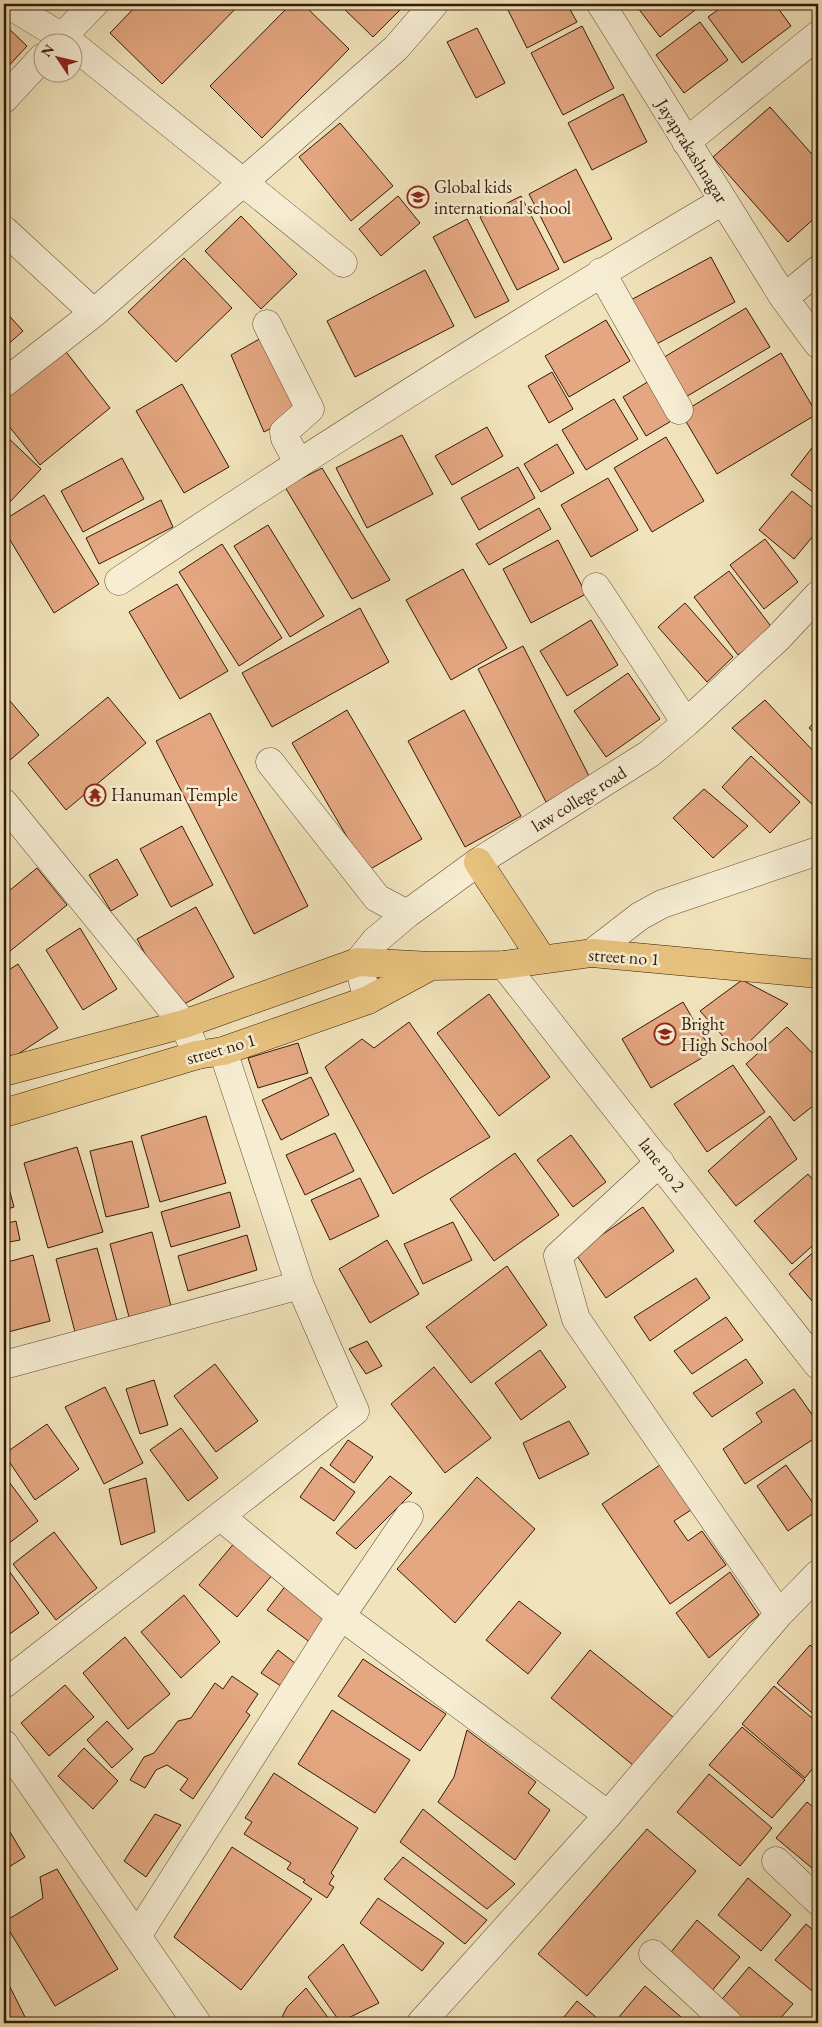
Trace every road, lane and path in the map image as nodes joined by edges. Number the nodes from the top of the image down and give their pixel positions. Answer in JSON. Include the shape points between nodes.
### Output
{"nodes":[{"id":1,"x":8,"y":4,"type":"edge"},
{"id":2,"x":94,"y":4,"type":"edge"},
{"id":3,"x":434,"y":4,"type":"edge"},
{"id":4,"x":601,"y":4,"type":"edge"},
{"id":5,"x":52,"y":32,"type":"edge"},
{"id":6,"x":73,"y":32,"type":"edge"},
{"id":7,"x":818,"y":35,"type":"edge"},
{"id":8,"x":82,"y":54,"type":"edge"},
{"id":9,"x":32,"y":69,"type":"edge"},
{"id":10,"x":4,"y":99,"type":"edge"},
{"id":11,"x":686,"y":142,"type":"junction"},
{"id":12,"x":244,"y":182,"type":"junction"},
{"id":13,"x":723,"y":201,"type":"junction"},
{"id":14,"x":4,"y":230,"type":"edge"},
{"id":15,"x":343,"y":263,"type":"dead end"},
{"id":16,"x":818,"y":270,"type":"edge"},
{"id":17,"x":601,"y":272,"type":"junction"},
{"id":18,"x":784,"y":298,"type":"junction"},
{"id":19,"x":94,"y":313,"type":"junction"},
{"id":20,"x":267,"y":324,"type":"dead end"},
{"id":21,"x":818,"y":344,"type":"edge"},
{"id":22,"x":4,"y":383,"type":"edge"},
{"id":23,"x":679,"y":410,"type":"dead end"},
{"id":24,"x":298,"y":462,"type":"junction"},
{"id":25,"x":119,"y":581,"type":"dead end"},
{"id":26,"x":596,"y":587,"type":"dead end"},
{"id":27,"x":818,"y":596,"type":"edge"},
{"id":28,"x":686,"y":723,"type":"junction"},
{"id":29,"x":270,"y":762,"type":"dead end"},
{"id":30,"x":4,"y":803,"type":"edge"},
{"id":31,"x":818,"y":851,"type":"edge"},
{"id":32,"x":478,"y":862,"type":"junction"},
{"id":33,"x":407,"y":914,"type":"junction"},
{"id":34,"x":592,"y":953,"type":"junction"},
{"id":35,"x":542,"y":959,"type":"junction"},
{"id":36,"x":358,"y":962,"type":"junction"},
{"id":37,"x":504,"y":965,"type":"junction"},
{"id":38,"x":431,"y":966,"type":"junction"},
{"id":39,"x":818,"y":974,"type":"edge"},
{"id":40,"x":368,"y":1000,"type":"junction"},
{"id":41,"x":184,"y":1024,"type":"junction"},
{"id":42,"x":210,"y":1053,"type":"junction"},
{"id":43,"x":4,"y":1072,"type":"edge"},
{"id":44,"x":4,"y":1113,"type":"edge"},
{"id":45,"x":660,"y":1162,"type":"junction"},
{"id":46,"x":300,"y":1284,"type":"junction"},
{"id":47,"x":16,"y":1362,"type":"edge"},
{"id":48,"x":818,"y":1365,"type":"edge"},
{"id":49,"x":4,"y":1379,"type":"edge"},
{"id":50,"x":220,"y":1516,"type":"junction"},
{"id":51,"x":409,"y":1516,"type":"dead end"},
{"id":52,"x":818,"y":1574,"type":"edge"},
{"id":53,"x":779,"y":1614,"type":"junction"},
{"id":54,"x":341,"y":1616,"type":"junction"},
{"id":55,"x":4,"y":1684,"type":"edge"},
{"id":56,"x":4,"y":1744,"type":"edge"},
{"id":57,"x":608,"y":1815,"type":"junction"},
{"id":58,"x":776,"y":1862,"type":"dead end"},
{"id":59,"x":818,"y":1901,"type":"edge"},
{"id":60,"x":137,"y":1936,"type":"junction"},
{"id":61,"x":653,"y":1954,"type":"dead end"},
{"id":62,"x":197,"y":2023,"type":"edge"},
{"id":63,"x":421,"y":2023,"type":"edge"},
{"id":64,"x":728,"y":2023,"type":"edge"}],
"edges":[{"from":1,"to":5,"type":"street"},
{"from":2,"to":6,"type":"street"},
{"from":3,"to":12,"type":"street","via":[[396,48]]},
{"from":4,"to":11,"type":"street","name":"Jayaprakashnagar"},
{"from":7,"to":11,"type":"street"},
{"from":8,"to":12,"type":"street"},
{"from":9,"to":10,"type":"street"},
{"from":11,"to":13,"type":"street","name":"Jayaprakashnagar"},
{"from":12,"to":15,"type":"street"},
{"from":12,"to":19,"type":"street"},
{"from":13,"to":17,"type":"street"},
{"from":13,"to":18,"type":"street","name":"Jayaprakashnagar"},
{"from":14,"to":19,"type":"street"},
{"from":16,"to":18,"type":"street"},
{"from":17,"to":23,"type":"street"},
{"from":17,"to":24,"type":"street"},
{"from":18,"to":21,"type":"street","name":"Jayaprakashnagar"},
{"from":19,"to":22,"type":"street"},
{"from":20,"to":24,"type":"street","via":[[310,409],[284,432]]},
{"from":24,"to":25,"type":"street"},
{"from":26,"to":28,"type":"street"},
{"from":27,"to":28,"type":"street","name":"law college road","via":[[778,638]]},
{"from":28,"to":32,"type":"street","name":"law college road","via":[[649,754]]},
{"from":29,"to":33,"type":"street","via":[[377,898]]},
{"from":30,"to":41,"type":"street"},
{"from":31,"to":34,"type":"street","via":[[662,904],[640,916]]},
{"from":32,"to":33,"type":"street","name":"law college road"},
{"from":32,"to":35,"type":"main road"},
{"from":33,"to":36,"type":"street","name":"law college road","via":[[375,941]]},
{"from":34,"to":35,"type":"main road","name":"street no 1"},
{"from":34,"to":39,"type":"main road","name":"street no 1"},
{"from":35,"to":37,"type":"main road","name":"street no 1"},
{"from":36,"to":38,"type":"main road","name":"street no 1"},
{"from":36,"to":40,"type":"street"},
{"from":36,"to":41,"type":"main road","name":"street no 1"},
{"from":37,"to":38,"type":"main road","name":"street no 1"},
{"from":37,"to":45,"type":"street","name":"lane no 2"},
{"from":38,"to":40,"type":"main road","name":"street no 1"},
{"from":40,"to":42,"type":"main road","name":"street no 1"},
{"from":41,"to":42,"type":"street"},
{"from":41,"to":43,"type":"main road","name":"street no 1"},
{"from":42,"to":44,"type":"main road","name":"street no 1"},
{"from":42,"to":46,"type":"street"},
{"from":45,"to":48,"type":"street","name":"lane no 2"},
{"from":45,"to":53,"type":"street","via":[[558,1256],[576,1319]]},
{"from":46,"to":47,"type":"street"},
{"from":46,"to":50,"type":"street","via":[[355,1411]]},
{"from":47,"to":49,"type":"street"},
{"from":50,"to":54,"type":"street"},
{"from":50,"to":55,"type":"street"},
{"from":51,"to":54,"type":"street"},
{"from":52,"to":53,"type":"street"},
{"from":53,"to":57,"type":"street"},
{"from":54,"to":57,"type":"street"},
{"from":54,"to":60,"type":"street"},
{"from":56,"to":60,"type":"street"},
{"from":57,"to":63,"type":"street"},
{"from":58,"to":59,"type":"street"},
{"from":60,"to":62,"type":"street"},
{"from":61,"to":64,"type":"street"}]}
